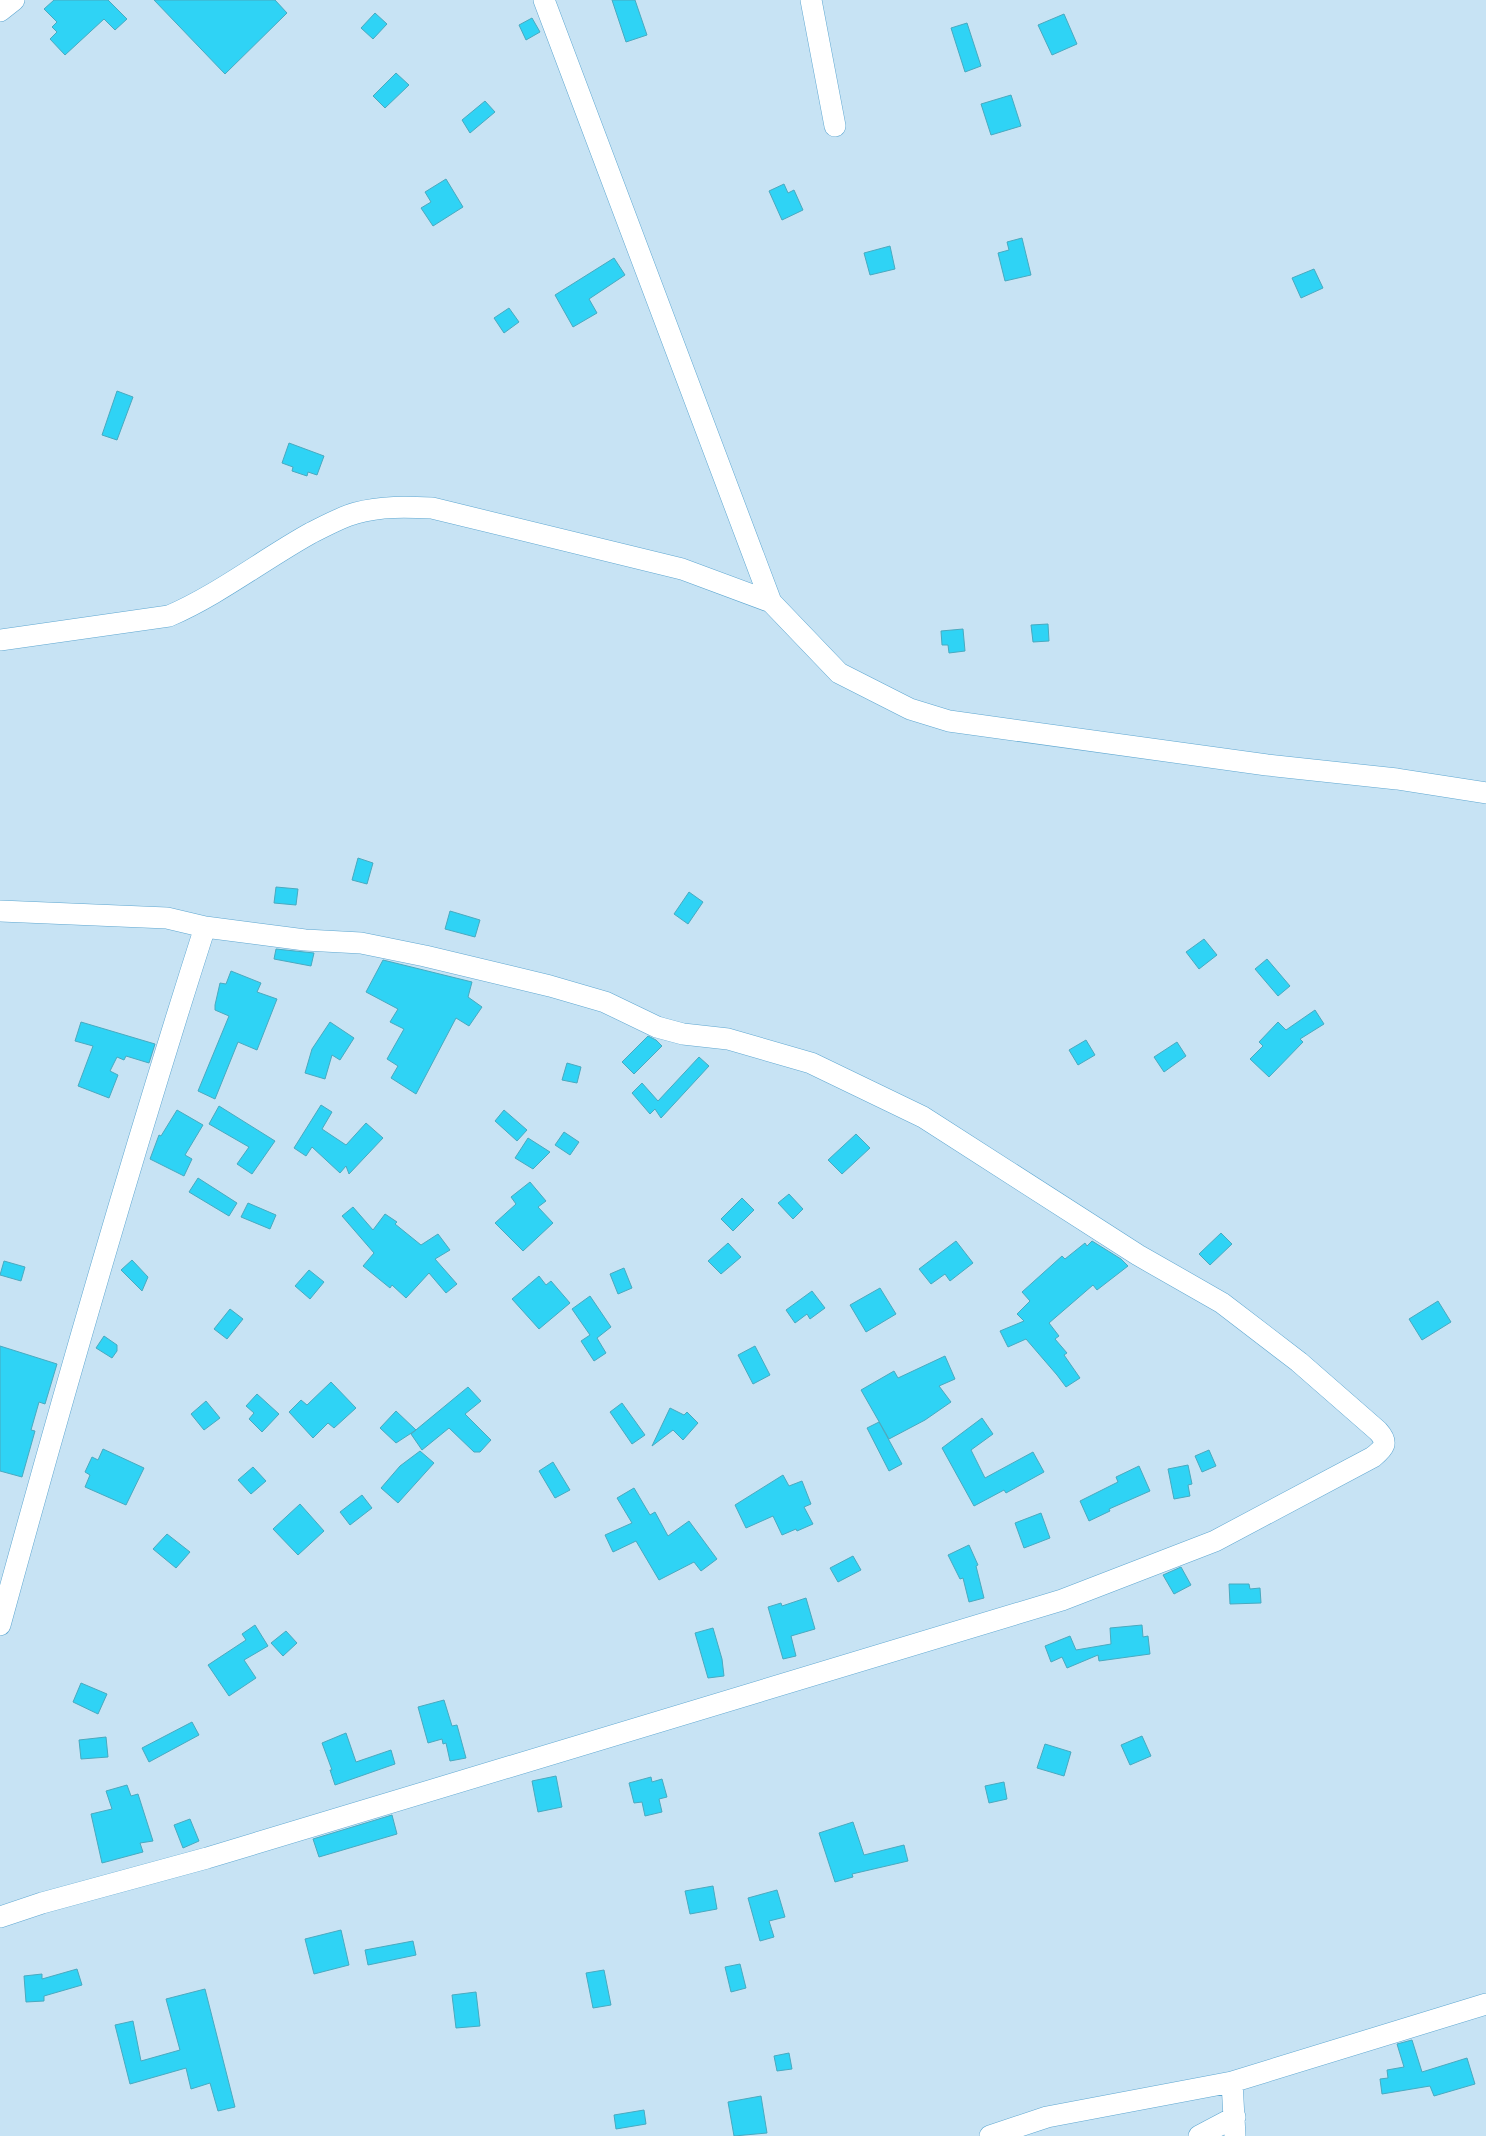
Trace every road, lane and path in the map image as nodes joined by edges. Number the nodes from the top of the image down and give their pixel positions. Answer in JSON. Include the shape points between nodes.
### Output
{"nodes":[{"id":1,"x":14,"y":0,"type":"edge"},
{"id":2,"x":544,"y":0,"type":"edge"},
{"id":3,"x":811,"y":0,"type":"edge"},
{"id":4,"x":0,"y":11,"type":"edge"},
{"id":5,"x":836,"y":126,"type":"dead end"},
{"id":6,"x":771,"y":602,"type":"junction"},
{"id":7,"x":0,"y":640,"type":"edge"},
{"id":8,"x":1486,"y":793,"type":"edge"},
{"id":9,"x":0,"y":911,"type":"edge"},
{"id":10,"x":205,"y":927,"type":"junction"},
{"id":11,"x":0,"y":1625,"type":"edge"},
{"id":12,"x":0,"y":1917,"type":"edge"},
{"id":13,"x":1486,"y":2004,"type":"edge"},
{"id":14,"x":1232,"y":2082,"type":"junction"},
{"id":15,"x":1235,"y":2126,"type":"edge"},
{"id":16,"x":990,"y":2136,"type":"edge"},
{"id":17,"x":1199,"y":2136,"type":"edge"}],
"edges":[{"from":1,"to":4,"type":"street"},
{"from":2,"to":6,"type":"street"},
{"from":3,"to":5,"type":"street"},
{"from":6,"to":7,"type":"street","via":[[682,569],[432,508],[400,506],[357,512],[328,525],[169,616]]},
{"from":6,"to":8,"type":"street","via":[[840,673],[910,709],[949,721]]},
{"from":9,"to":10,"type":"street","via":[[166,918]]},
{"from":10,"to":11,"type":"street","via":[[154,1083]]},
{"from":10,"to":12,"type":"street","via":[[305,940],[361,943],[425,956],[605,1002],[657,1027],[683,1034],[728,1039],[811,1063],[923,1117],[1138,1255],[1222,1303],[1306,1368],[1378,1431],[1383,1437],[1383,1449],[1215,1541],[1062,1600],[208,1858]]},
{"from":13,"to":14,"type":"street"},
{"from":14,"to":15,"type":"street"},
{"from":14,"to":16,"type":"street","via":[[1047,2117]]},
{"from":15,"to":17,"type":"street"}]}
